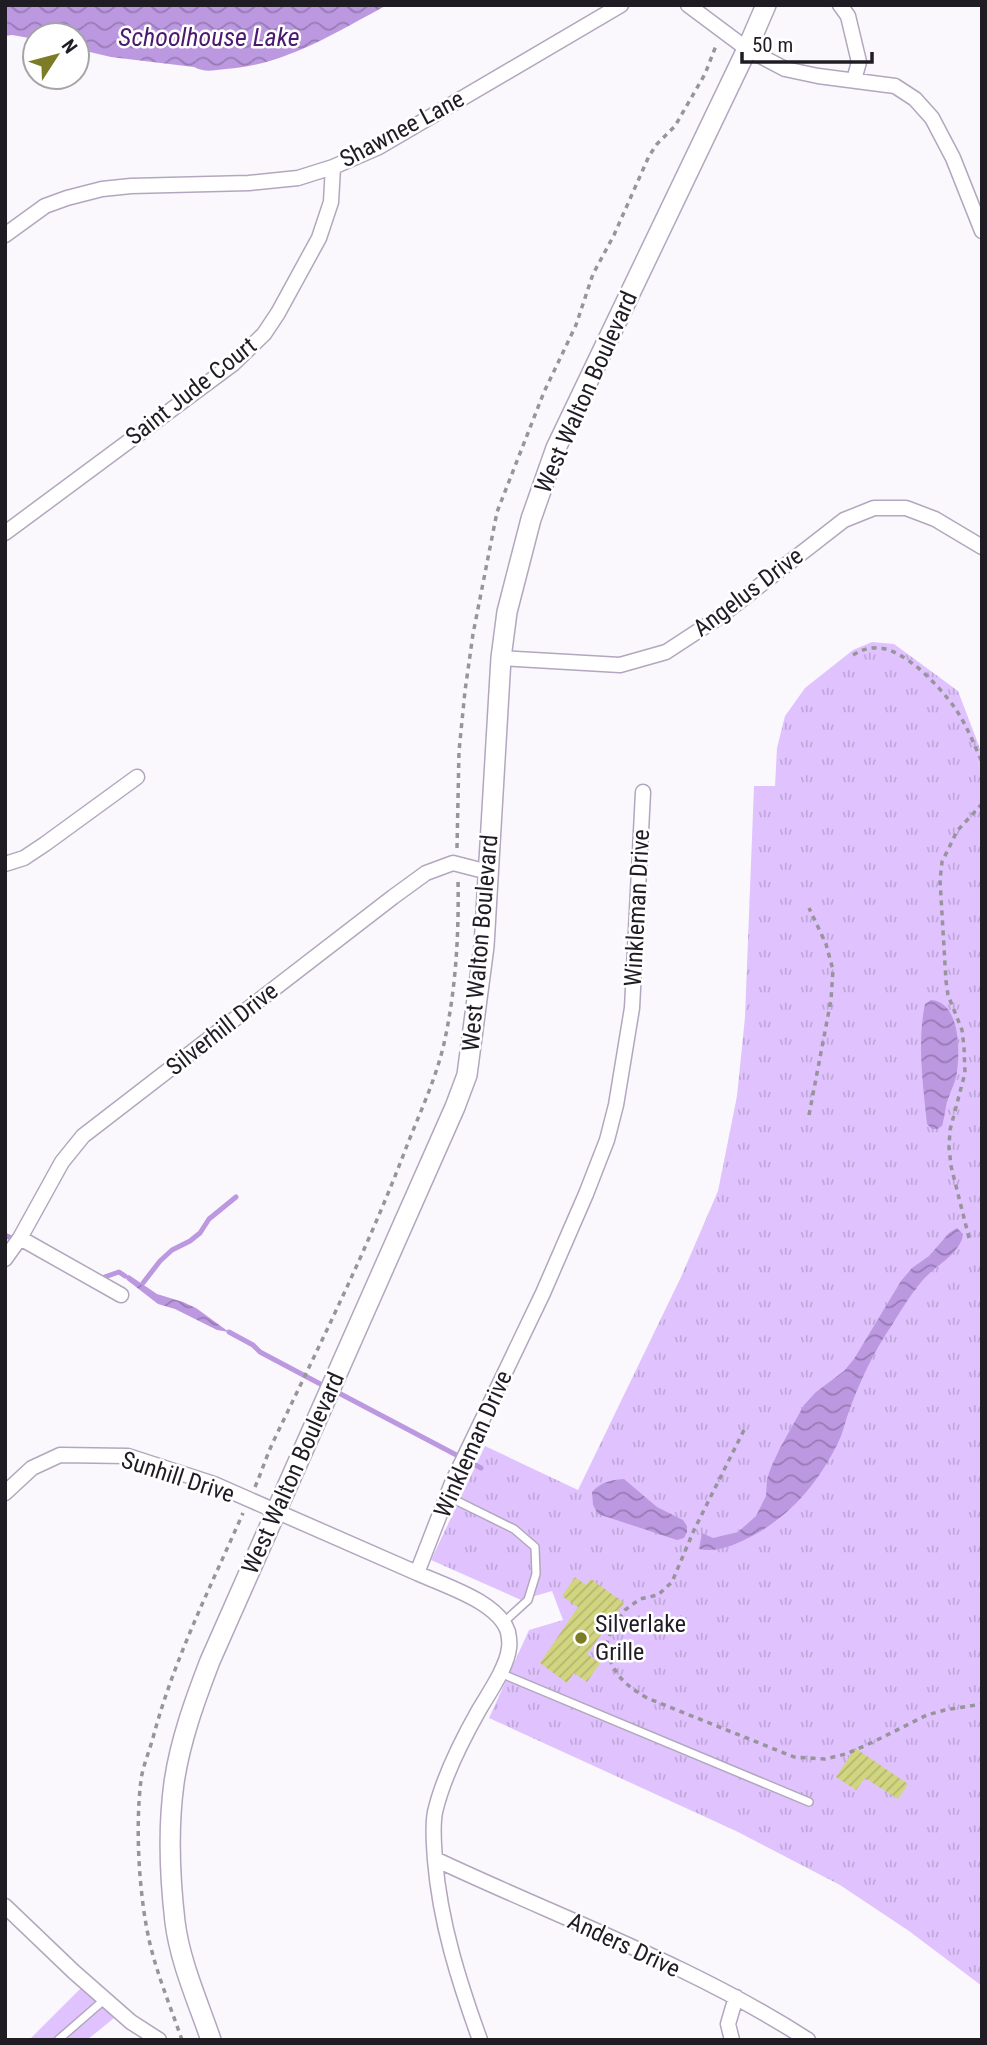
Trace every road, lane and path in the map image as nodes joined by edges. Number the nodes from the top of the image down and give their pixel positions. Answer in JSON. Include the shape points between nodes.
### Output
{"nodes":[{"id":1,"x":621,"y":5,"type":"edge"},
{"id":2,"x":688,"y":5,"type":"edge"},
{"id":3,"x":766,"y":5,"type":"edge"},
{"id":4,"x":840,"y":5,"type":"edge"},
{"id":5,"x":724,"y":33,"type":"junction"},
{"id":6,"x":747,"y":49,"type":"junction"},
{"id":7,"x":854,"y":80,"type":"junction"},
{"id":8,"x":333,"y":167,"type":"junction"},
{"id":9,"x":982,"y":231,"type":"edge"},
{"id":10,"x":5,"y":235,"type":"edge"},
{"id":11,"x":5,"y":533,"type":"edge"},
{"id":12,"x":982,"y":547,"type":"edge"},
{"id":13,"x":853,"y":655,"type":"dead end"},
{"id":14,"x":501,"y":658,"type":"junction"},
{"id":15,"x":982,"y":762,"type":"edge"},
{"id":16,"x":137,"y":777,"type":"dead end"},
{"id":17,"x":643,"y":792,"type":"dead end"},
{"id":18,"x":982,"y":804,"type":"edge"},
{"id":19,"x":5,"y":864,"type":"edge"},
{"id":20,"x":457,"y":864,"type":"junction"},
{"id":21,"x":488,"y":872,"type":"junction"},
{"id":22,"x":809,"y":908,"type":"dead end"},
{"id":23,"x":808,"y":1115,"type":"dead end"},
{"id":24,"x":20,"y":1238,"type":"junction"},
{"id":25,"x":969,"y":1238,"type":"dead end"},
{"id":26,"x":5,"y":1259,"type":"edge"},
{"id":27,"x":121,"y":1295,"type":"dead end"},
{"id":28,"x":744,"y":1430,"type":"dead end"},
{"id":29,"x":5,"y":1493,"type":"edge"},
{"id":30,"x":447,"y":1496,"type":"junction"},
{"id":31,"x":249,"y":1500,"type":"junction"},
{"id":32,"x":276,"y":1513,"type":"junction"},
{"id":33,"x":417,"y":1573,"type":"junction"},
{"id":34,"x":504,"y":1622,"type":"junction"},
{"id":35,"x":500,"y":1673,"type":"junction"},
{"id":36,"x":982,"y":1704,"type":"edge"},
{"id":37,"x":809,"y":1802,"type":"dead end"},
{"id":38,"x":435,"y":1859,"type":"junction"},
{"id":39,"x":5,"y":1906,"type":"edge"},
{"id":40,"x":736,"y":1997,"type":"junction"},
{"id":41,"x":105,"y":1999,"type":"junction"},
{"id":42,"x":208,"y":2039,"type":"edge"},
{"id":43,"x":58,"y":2040,"type":"edge"},
{"id":44,"x":159,"y":2040,"type":"edge"},
{"id":45,"x":182,"y":2040,"type":"edge"},
{"id":46,"x":480,"y":2040,"type":"edge"},
{"id":47,"x":732,"y":2040,"type":"edge"},
{"id":48,"x":808,"y":2040,"type":"edge"}],
"edges":[{"from":1,"to":8,"type":"street","name":"Shawnee Lane","via":[[379,147]]},
{"from":2,"to":5,"type":"street"},
{"from":3,"to":6,"type":"main road","name":"West Walton Boulevard"},
{"from":4,"to":7,"type":"street","via":[[848,16],[859,62]]},
{"from":5,"to":6,"type":"street"},
{"from":5,"to":20,"type":"path","via":[[675,126],[649,156],[593,274],[497,512],[465,691]]},
{"from":6,"to":7,"type":"street","via":[[785,69]]},
{"from":6,"to":14,"type":"main road","name":"West Walton Boulevard","via":[[556,448],[531,519]]},
{"from":7,"to":9,"type":"street","via":[[895,86],[932,118]]},
{"from":8,"to":10,"type":"street","name":"Shawnee Lane","via":[[298,178],[248,183],[102,189],[45,206]]},
{"from":8,"to":11,"type":"street","name":"Saint Jude Court","via":[[331,202],[319,239],[264,334],[233,364]]},
{"from":12,"to":14,"type":"street","name":"Angelus Drive","via":[[906,508],[874,508],[844,520],[718,618],[666,652],[620,664]]},
{"from":13,"to":15,"type":"path","via":[[875,647],[888,649],[915,666],[956,709]]},
{"from":14,"to":21,"type":"main road","name":"West Walton Boulevard"},
{"from":16,"to":19,"type":"street","via":[[24,858]]},
{"from":17,"to":30,"type":"street","name":"Winkleman Drive","via":[[632,1008],[617,1105],[586,1194],[543,1293]]},
{"from":18,"to":25,"type":"path","via":[[949,845],[940,880],[946,981],[962,1030],[965,1060],[950,1130],[950,1157]]},
{"from":20,"to":21,"type":"street"},
{"from":20,"to":24,"type":"street","name":"Silverhill Drive","via":[[426,873],[393,897],[83,1136],[62,1162]]},
{"from":20,"to":31,"type":"path","via":[[453,988],[432,1086],[365,1250]]},
{"from":21,"to":32,"type":"main road","name":"West Walton Boulevard","via":[[484,946],[467,1075]]},
{"from":22,"to":23,"type":"path","via":[[833,970]]},
{"from":24,"to":26,"type":"street","name":"Silverhill Drive"},
{"from":24,"to":27,"type":"street"},
{"from":28,"to":36,"type":"path","via":[[673,1582],[625,1610],[612,1628],[605,1649],[626,1685],[647,1698],[794,1757],[825,1759],[846,1754],[927,1715]]},
{"from":29,"to":31,"type":"street","name":"Sunhill Drive","via":[[32,1468],[60,1455],[128,1456]]},
{"from":30,"to":33,"type":"street","name":"Winkleman Drive"},
{"from":30,"to":34,"type":"lane","via":[[513,1529],[535,1547],[536,1574],[528,1600]]},
{"from":31,"to":32,"type":"street","name":"Sunhill Drive"},
{"from":31,"to":45,"type":"path","via":[[167,1689],[141,1780],[144,1905],[157,1967]]},
{"from":32,"to":33,"type":"street","name":"Sunhill Drive"},
{"from":32,"to":42,"type":"main road","name":"West Walton Boulevard","via":[[192,1708],[174,1783],[175,1923]]},
{"from":33,"to":34,"type":"street","via":[[487,1605]]},
{"from":34,"to":35,"type":"street","via":[[509,1650]]},
{"from":35,"to":37,"type":"lane"},
{"from":35,"to":38,"type":"street","via":[[443,1784],[434,1821]]},
{"from":38,"to":40,"type":"street","name":"Anders Drive"},
{"from":38,"to":46,"type":"street","via":[[450,1948]]},
{"from":39,"to":41,"type":"street"},
{"from":40,"to":47,"type":"street","via":[[728,2024]]},
{"from":40,"to":48,"type":"street","name":"Anders Drive"},
{"from":41,"to":43,"type":"lane"},
{"from":41,"to":44,"type":"street"}]}
